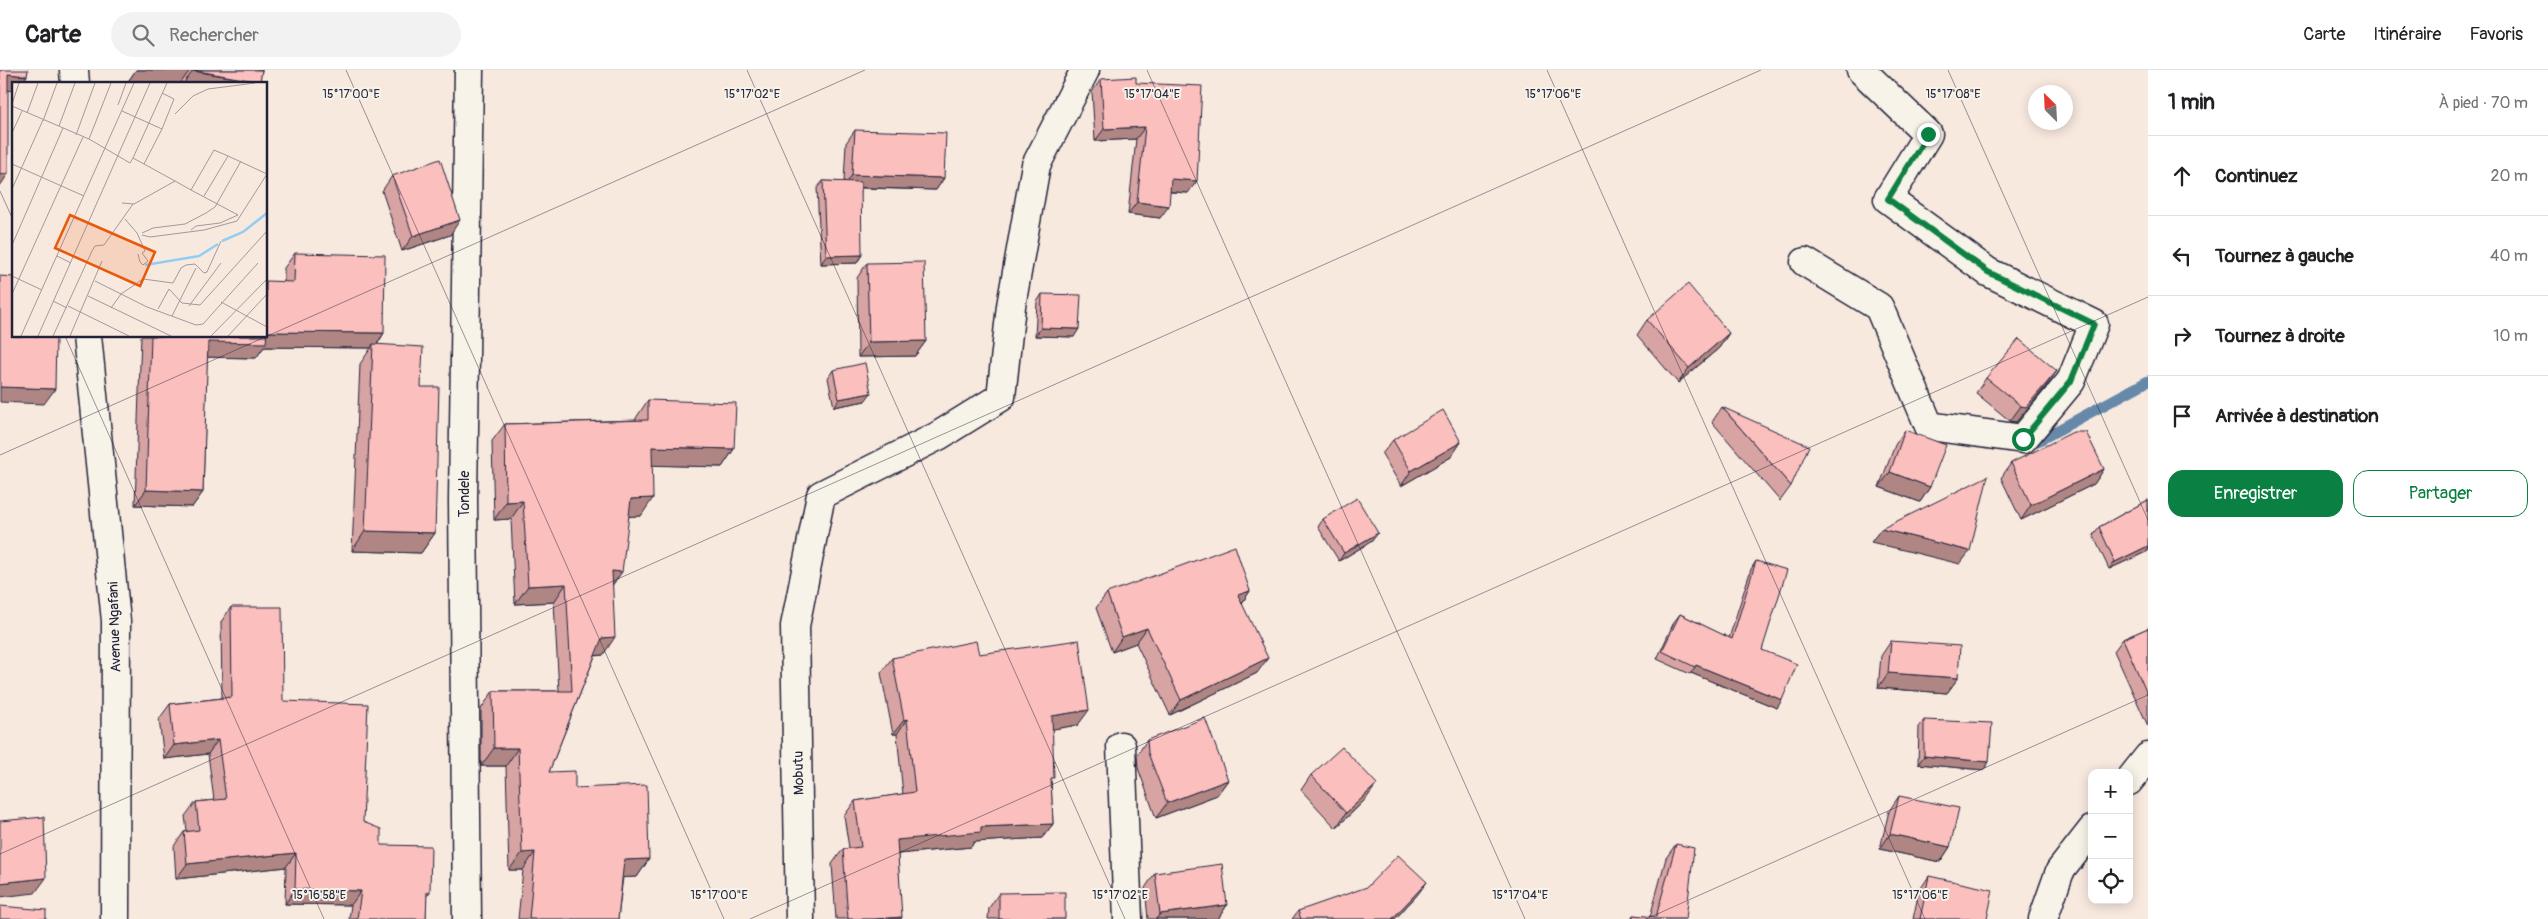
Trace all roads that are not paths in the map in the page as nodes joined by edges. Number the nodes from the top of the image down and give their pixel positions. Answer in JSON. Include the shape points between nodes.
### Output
{"nodes":[{"id":1,"x":469,"y":70,"type":"edge"},
{"id":2,"x":1085,"y":70,"type":"edge"},
{"id":3,"x":1861,"y":70,"type":"edge"},
{"id":4,"x":1805,"y":262,"type":"dead end"},
{"id":5,"x":87,"y":338,"type":"edge"},
{"id":6,"x":1121,"y":746,"type":"dead end"},
{"id":7,"x":2148,"y":757,"type":"edge"},
{"id":8,"x":2133,"y":776,"type":"edge"},
{"id":9,"x":2088,"y":835,"type":"edge"},
{"id":10,"x":115,"y":919,"type":"edge"},
{"id":11,"x":467,"y":919,"type":"edge"},
{"id":12,"x":800,"y":919,"type":"edge"},
{"id":13,"x":1128,"y":919,"type":"edge"},
{"id":14,"x":2043,"y":919,"type":"edge"}],
"edges":[{"from":1,"to":11,"type":"street","name":"Tondele","via":[[463,500]]},
{"from":2,"to":12,"type":"street","name":"Mobutu","via":[[1036,165],[1010,306],[1001,396],[938,436],[821,495],[795,626]]},
{"from":3,"to":4,"type":"street","via":[[1928,134],[1888,199],[1988,272],[2094,324],[2071,381],[2023,439],[1930,426],[1879,307]]},
{"from":5,"to":10,"type":"street","name":"Avenue Ngafani","via":[[116,621]]},
{"from":6,"to":13,"type":"street"},
{"from":7,"to":8,"type":"street"},
{"from":9,"to":14,"type":"street","via":[[2060,871]]}]}
